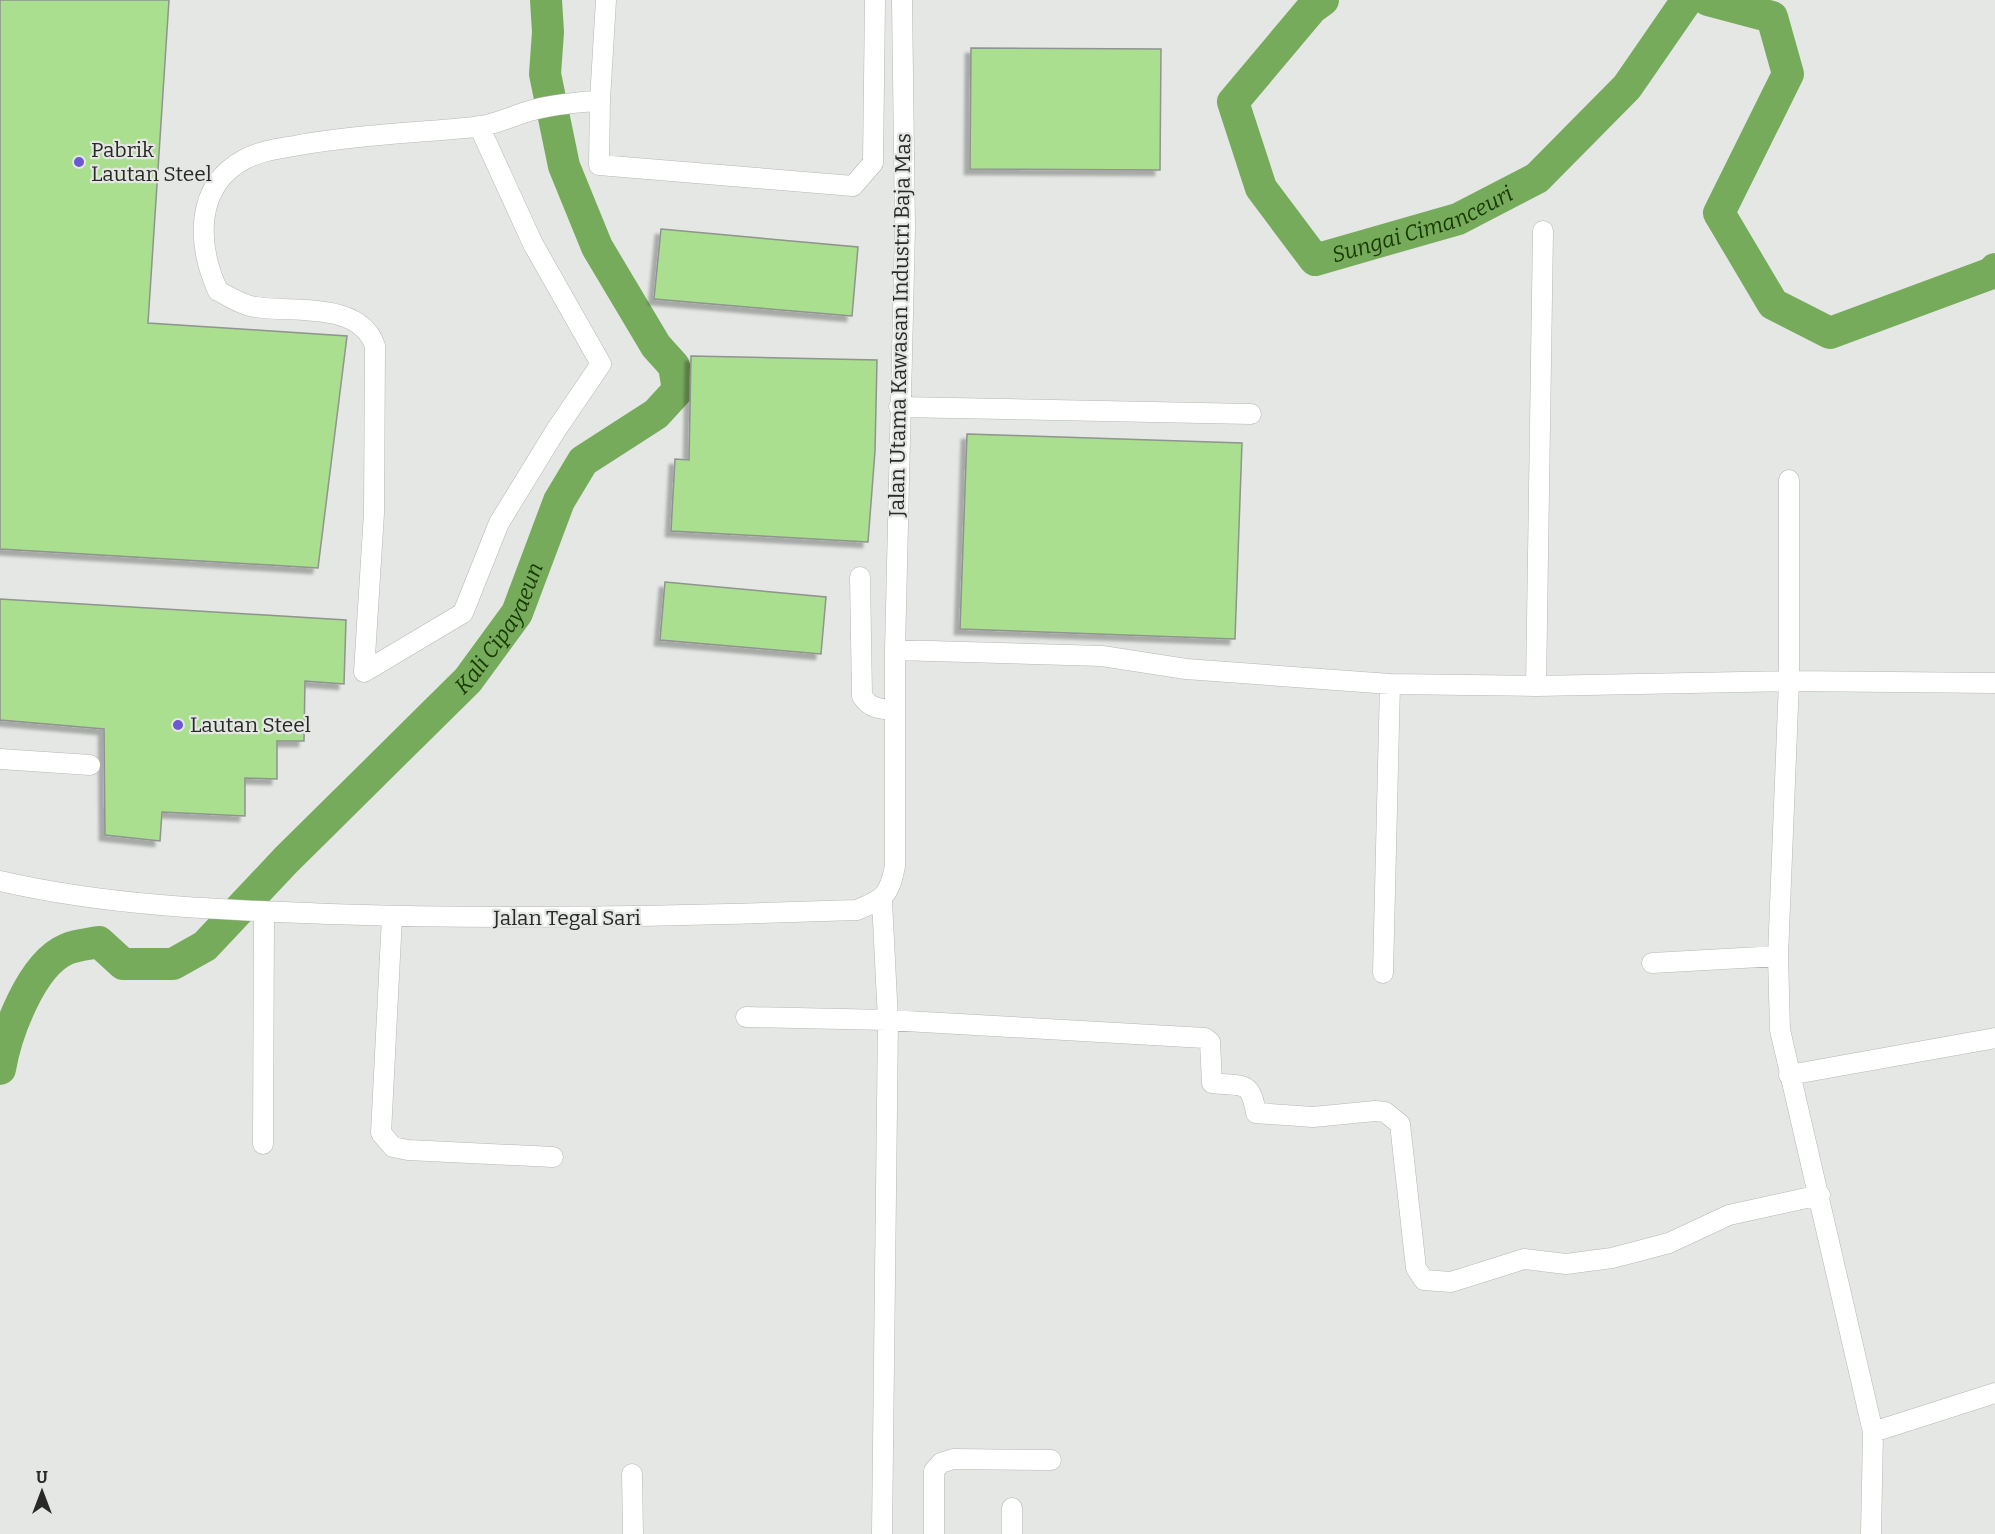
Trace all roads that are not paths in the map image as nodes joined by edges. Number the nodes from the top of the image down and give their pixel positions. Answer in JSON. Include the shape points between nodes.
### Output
{"nodes":[{"id":1,"x":606,"y":0,"type":"edge"},
{"id":2,"x":875,"y":0,"type":"edge"},
{"id":3,"x":902,"y":0,"type":"edge"},
{"id":4,"x":600,"y":100,"type":"junction"},
{"id":5,"x":479,"y":126,"type":"junction"},
{"id":6,"x":1543,"y":231,"type":"dead end"},
{"id":7,"x":899,"y":407,"type":"junction"},
{"id":8,"x":1251,"y":414,"type":"dead end"},
{"id":9,"x":1789,"y":480,"type":"dead end"},
{"id":10,"x":860,"y":577,"type":"dead end"},
{"id":11,"x":895,"y":650,"type":"junction"},
{"id":12,"x":1789,"y":681,"type":"junction"},
{"id":13,"x":1995,"y":683,"type":"edge"},
{"id":14,"x":1390,"y":684,"type":"junction"},
{"id":15,"x":1536,"y":686,"type":"junction"},
{"id":16,"x":895,"y":710,"type":"junction"},
{"id":17,"x":0,"y":759,"type":"edge"},
{"id":18,"x":90,"y":765,"type":"dead end"},
{"id":19,"x":0,"y":881,"type":"edge"},
{"id":20,"x":882,"y":900,"type":"junction"},
{"id":21,"x":256,"y":912,"type":"junction"},
{"id":22,"x":392,"y":917,"type":"junction"},
{"id":23,"x":1778,"y":956,"type":"junction"},
{"id":24,"x":1652,"y":963,"type":"dead end"},
{"id":25,"x":1383,"y":973,"type":"dead end"},
{"id":26,"x":746,"y":1017,"type":"dead end"},
{"id":27,"x":888,"y":1020,"type":"junction"},
{"id":28,"x":1995,"y":1038,"type":"edge"},
{"id":29,"x":1789,"y":1075,"type":"junction"},
{"id":30,"x":263,"y":1144,"type":"dead end"},
{"id":31,"x":553,"y":1157,"type":"dead end"},
{"id":32,"x":1820,"y":1195,"type":"junction"},
{"id":33,"x":1995,"y":1393,"type":"edge"},
{"id":34,"x":1873,"y":1432,"type":"junction"},
{"id":35,"x":1051,"y":1460,"type":"dead end"},
{"id":36,"x":632,"y":1474,"type":"dead end"},
{"id":37,"x":1012,"y":1508,"type":"dead end"},
{"id":38,"x":633,"y":1534,"type":"edge"},
{"id":39,"x":882,"y":1534,"type":"edge"},
{"id":40,"x":934,"y":1534,"type":"edge"},
{"id":41,"x":1012,"y":1534,"type":"edge"},
{"id":42,"x":1871,"y":1534,"type":"edge"}],
"edges":[{"from":1,"to":4,"type":"street"},
{"from":2,"to":4,"type":"street","via":[[873,163],[853,186],[599,165]]},
{"from":3,"to":7,"type":"street","name":"Jalan Utama Kawasan Industri Baja Mas","via":[[905,228]]},
{"from":4,"to":5,"type":"street","via":[[535,109]]},
{"from":5,"to":5,"type":"street","via":[[533,244],[601,364],[499,523],[463,613],[364,672],[374,513],[375,346],[370,332],[362,325],[325,311],[253,307],[218,291],[209,272],[202,230],[208,195],[229,170],[261,152]]},
{"from":6,"to":15,"type":"street"},
{"from":7,"to":8,"type":"street"},
{"from":7,"to":11,"type":"street","name":"Jalan Utama Kawasan Industri Baja Mas"},
{"from":9,"to":12,"type":"street"},
{"from":10,"to":16,"type":"street","via":[[862,696],[877,709]]},
{"from":11,"to":14,"type":"street","via":[[1102,656],[1186,669]]},
{"from":11,"to":16,"type":"street"},
{"from":12,"to":13,"type":"street"},
{"from":12,"to":15,"type":"street"},
{"from":12,"to":23,"type":"street"},
{"from":14,"to":15,"type":"street"},
{"from":14,"to":25,"type":"street"},
{"from":16,"to":20,"type":"street","via":[[895,866],[891,885]]},
{"from":17,"to":18,"type":"street"},
{"from":19,"to":21,"type":"street","name":"Jalan Tegal Sari","via":[[145,904]]},
{"from":20,"to":22,"type":"street","name":"Jalan Tegal Sari","via":[[857,910],[630,918]]},
{"from":20,"to":27,"type":"street"},
{"from":21,"to":22,"type":"street","name":"Jalan Tegal Sari"},
{"from":21,"to":30,"type":"street"},
{"from":22,"to":31,"type":"street","via":[[381,1133],[393,1147],[408,1150]]},
{"from":23,"to":24,"type":"street"},
{"from":23,"to":29,"type":"street","via":[[1780,1030]]},
{"from":26,"to":27,"type":"street"},
{"from":27,"to":32,"type":"street","via":[[1205,1038],[1212,1053],[1212,1083],[1248,1087],[1253,1093],[1256,1113],[1313,1117],[1385,1112],[1401,1124],[1416,1268],[1424,1280],[1450,1282],[1524,1259],[1566,1264],[1612,1258],[1669,1243],[1729,1215]]},
{"from":27,"to":39,"type":"street"},
{"from":28,"to":29,"type":"street"},
{"from":29,"to":32,"type":"street"},
{"from":32,"to":34,"type":"street"},
{"from":33,"to":34,"type":"street"},
{"from":34,"to":42,"type":"street"},
{"from":35,"to":40,"type":"street","via":[[953,1459],[941,1463],[934,1471]]},
{"from":36,"to":38,"type":"street"},
{"from":37,"to":41,"type":"street"}]}
